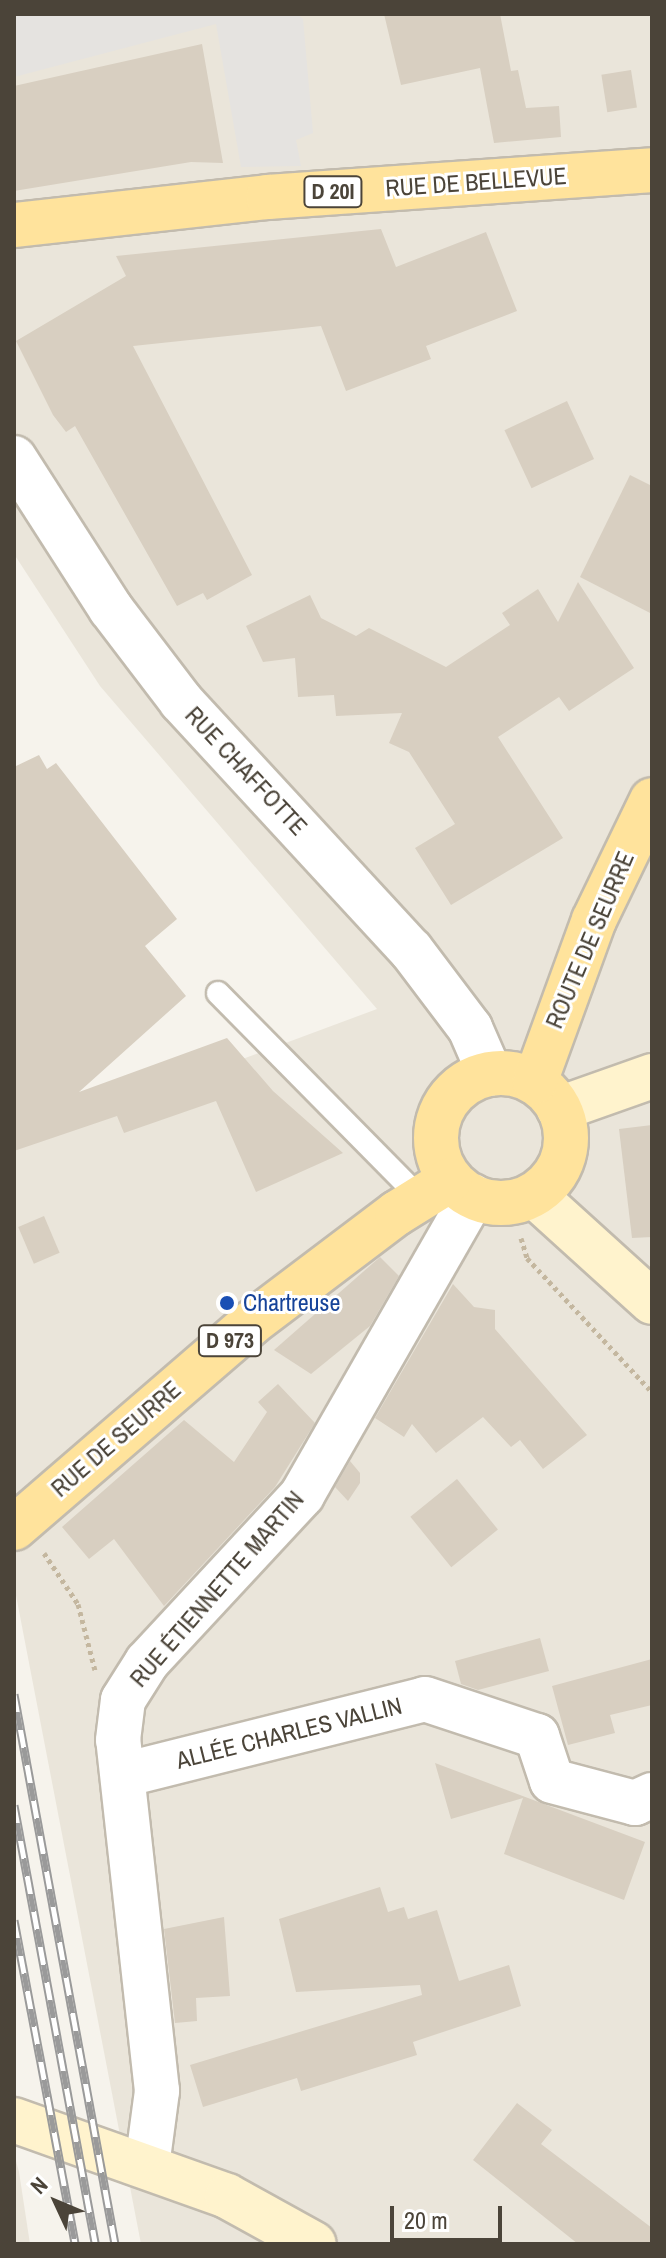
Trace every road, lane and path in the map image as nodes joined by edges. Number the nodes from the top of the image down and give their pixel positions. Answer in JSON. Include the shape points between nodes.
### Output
{"nodes":[{"id":1,"x":652,"y":170,"type":"edge"},
{"id":2,"x":14,"y":225,"type":"edge"},
{"id":3,"x":14,"y":458,"type":"edge"},
{"id":4,"x":652,"y":800,"type":"edge"},
{"id":5,"x":218,"y":993,"type":"dead end"},
{"id":6,"x":490,"y":1074,"type":"junction"},
{"id":7,"x":652,"y":1076,"type":"edge"},
{"id":8,"x":547,"y":1095,"type":"junction"},
{"id":9,"x":448,"y":1192,"type":"junction"},
{"id":10,"x":534,"y":1195,"type":"junction"},
{"id":11,"x":520,"y":1237,"type":"dead end"},
{"id":12,"x":652,"y":1302,"type":"edge"},
{"id":13,"x":652,"y":1392,"type":"edge"},
{"id":14,"x":19,"y":1524,"type":"edge"},
{"id":15,"x":97,"y":1680,"type":"dead end"},
{"id":16,"x":123,"y":1775,"type":"junction"},
{"id":17,"x":652,"y":1795,"type":"edge"},
{"id":18,"x":14,"y":2120,"type":"edge"},
{"id":19,"x":147,"y":2166,"type":"junction"},
{"id":20,"x":314,"y":2244,"type":"edge"}],
"edges":[{"from":1,"to":2,"type":"main road","name":"RUE DE BELLEVUE","number":"D 20I","via":[[268,197]]},
{"from":3,"to":6,"type":"street","name":"RUE CHAFFOTTE","via":[[111,609],[164,678],[411,950],[470,1028]]},
{"from":4,"to":8,"type":"main road","name":"ROUTE DE SEURRE","via":[[594,920]]},
{"from":5,"to":9,"type":"lane"},
{"from":6,"to":8,"type":"main road"},
{"from":6,"to":9,"type":"main road","via":[[459,1088],[440,1116],[436,1149]]},
{"from":7,"to":8,"type":"street"},
{"from":8,"to":10,"type":"main road","via":[[566,1140],[564,1157]]},
{"from":9,"to":10,"type":"main road","via":[[504,1204]]},
{"from":9,"to":14,"type":"main road","name":"RUE DE SEURRE","number":"D 973","via":[[250,1324]]},
{"from":9,"to":16,"type":"street","name":"RUE ÉTIENNETTE MARTIN","via":[[302,1495],[133,1679],[119,1720]]},
{"from":10,"to":12,"type":"street"},
{"from":11,"to":13,"type":"path","via":[[527,1258]]},
{"from":14,"to":15,"type":"path","via":[[78,1604]]},
{"from":16,"to":17,"type":"street","name":"ALLÉE CHARLES VALLIN","via":[[425,1699],[537,1736],[552,1781],[635,1803]]},
{"from":16,"to":19,"type":"street","name":"RUE ÉTIENNETTE MARTIN","via":[[157,2091]]},
{"from":18,"to":19,"type":"street"},
{"from":19,"to":20,"type":"street","via":[[262,2213]]}]}
